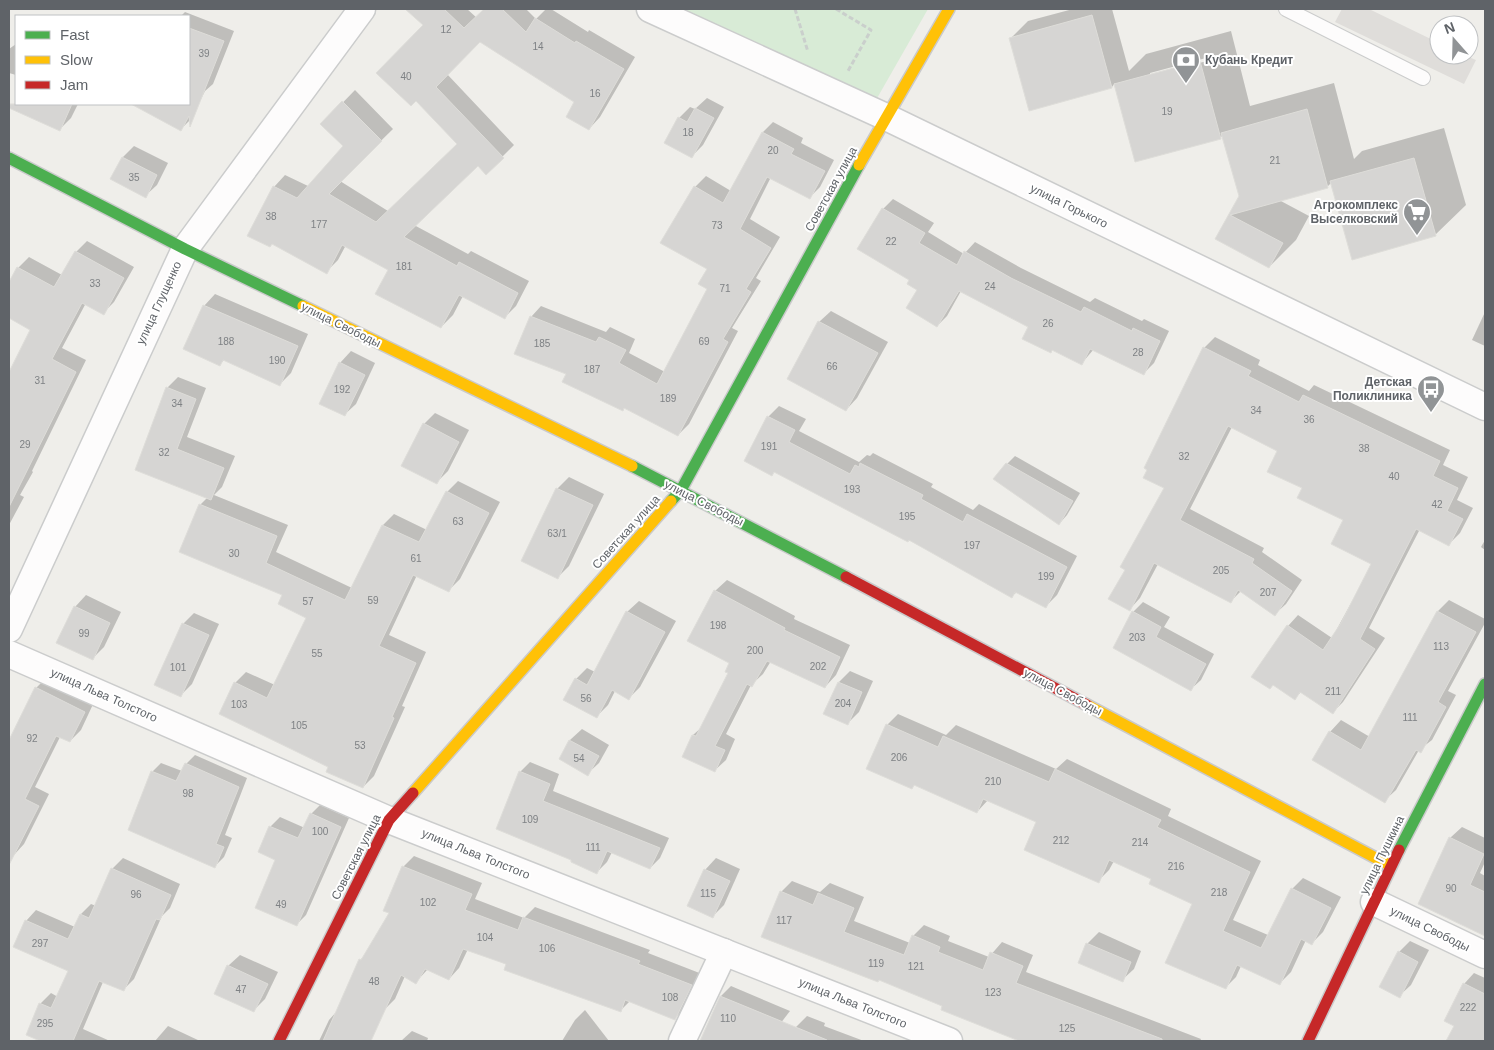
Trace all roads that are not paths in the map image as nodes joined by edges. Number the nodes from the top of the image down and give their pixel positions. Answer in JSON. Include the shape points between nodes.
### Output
{"nodes":[{"id":1,"x":362,"y":9,"type":"edge"},
{"id":2,"x":650,"y":9,"type":"edge"},
{"id":3,"x":949,"y":9,"type":"edge"},
{"id":4,"x":1286,"y":9,"type":"edge"},
{"id":5,"x":1423,"y":78,"type":"dead end"},
{"id":6,"x":886,"y":117,"type":"junction"},
{"id":7,"x":9,"y":158,"type":"edge"},
{"id":8,"x":185,"y":249,"type":"junction"},
{"id":9,"x":1485,"y":408,"type":"edge"},
{"id":10,"x":682,"y":490,"type":"junction"},
{"id":11,"x":9,"y":629,"type":"edge"},
{"id":12,"x":9,"y":654,"type":"edge"},
{"id":13,"x":1485,"y":684,"type":"edge"},
{"id":14,"x":389,"y":820,"type":"junction"},
{"id":15,"x":1391,"y":866,"type":"junction"},
{"id":16,"x":1374,"y":902,"type":"junction"},
{"id":17,"x":724,"y":952,"type":"junction"},
{"id":18,"x":1485,"y":955,"type":"edge"},
{"id":19,"x":279,"y":1041,"type":"edge"},
{"id":20,"x":682,"y":1041,"type":"edge"},
{"id":21,"x":949,"y":1041,"type":"edge"},
{"id":22,"x":1308,"y":1041,"type":"edge"}],
"edges":[{"from":1,"to":8,"type":"street","name":"улица Глущенко"},
{"from":2,"to":6,"type":"street","name":"улица Горького"},
{"from":3,"to":6,"type":"street","name":"Советская улица"},
{"from":4,"to":5,"type":"lane"},
{"from":6,"to":9,"type":"street","name":"улица Горького"},
{"from":6,"to":10,"type":"street","name":"Советская улица"},
{"from":7,"to":8,"type":"street","name":"улица Свободы"},
{"from":8,"to":10,"type":"street","name":"улица Свободы"},
{"from":8,"to":11,"type":"street","name":"улица Глущенко"},
{"from":10,"to":14,"type":"street","name":"Советская улица"},
{"from":10,"to":15,"type":"street","name":"улица Свободы"},
{"from":12,"to":14,"type":"street","name":"улица Льва Толстого"},
{"from":13,"to":15,"type":"street","name":"улица Пушкина"},
{"from":14,"to":17,"type":"street","name":"улица Льва Толстого"},
{"from":14,"to":19,"type":"street","name":"Советская улица"},
{"from":15,"to":16,"type":"street","name":"улица Пушкина"},
{"from":16,"to":18,"type":"street","name":"улица Свободы"},
{"from":16,"to":22,"type":"street","name":"улица Пушкина"},
{"from":17,"to":20,"type":"street"},
{"from":17,"to":21,"type":"street","name":"улица Льва Толстого"}]}
